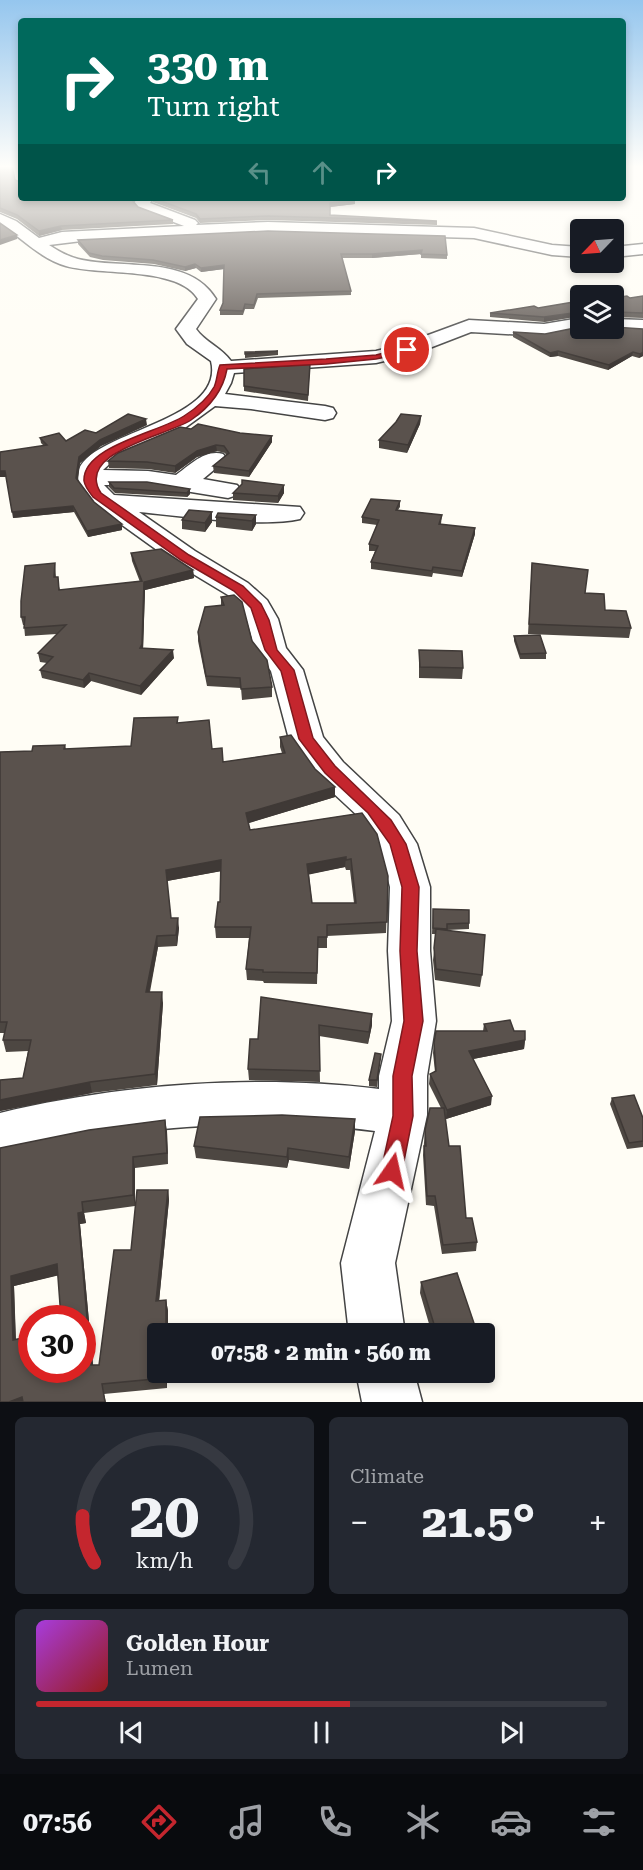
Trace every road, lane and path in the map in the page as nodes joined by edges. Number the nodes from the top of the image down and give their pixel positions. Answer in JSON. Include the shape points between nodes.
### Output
{"nodes":[{"id":1,"x":18,"y":230,"type":"edge"},
{"id":2,"x":174,"y":230,"type":"edge"},
{"id":3,"x":386,"y":230,"type":"edge"},
{"id":4,"x":37,"y":243,"type":"junction"},
{"id":5,"x":643,"y":249,"type":"edge"},
{"id":6,"x":570,"y":251,"type":"edge"},
{"id":7,"x":624,"y":251,"type":"edge"},
{"id":8,"x":624,"y":325,"type":"edge"},
{"id":9,"x":570,"y":326,"type":"edge"},
{"id":10,"x":643,"y":326,"type":"edge"},
{"id":11,"x":223,"y":367,"type":"junction"},
{"id":12,"x":210,"y":399,"type":"junction"},
{"id":13,"x":324,"y":413,"type":"dead end"},
{"id":14,"x":215,"y":459,"type":"dead end"},
{"id":15,"x":180,"y":483,"type":"junction"},
{"id":16,"x":98,"y":489,"type":"junction"},
{"id":17,"x":228,"y":490,"type":"dead end"},
{"id":18,"x":291,"y":513,"type":"dead end"},
{"id":19,"x":403,"y":1116,"type":"junction"},
{"id":20,"x":0,"y":1135,"type":"edge"},
{"id":21,"x":375,"y":1323,"type":"edge"},
{"id":22,"x":388,"y":1383,"type":"edge"},
{"id":23,"x":392,"y":1402,"type":"edge"}],
"edges":[{"from":1,"to":4,"type":"street"},
{"from":2,"to":4,"type":"street","via":[[83,235]]},
{"from":3,"to":6,"type":"street","via":[[474,233]]},
{"from":4,"to":11,"type":"street","via":[[64,261],[170,275],[195,284],[207,299],[186,329],[191,338],[219,358]]},
{"from":5,"to":7,"type":"street"},
{"from":8,"to":10,"type":"street"},
{"from":9,"to":11,"type":"street","via":[[544,330],[469,326],[407,350],[376,357]]},
{"from":11,"to":12,"type":"street","via":[[219,386]]},
{"from":12,"to":13,"type":"street"},
{"from":12,"to":16,"type":"street","via":[[183,420],[101,457],[94,463]]},
{"from":14,"to":15,"type":"street"},
{"from":15,"to":16,"type":"street","via":[[120,476]]},
{"from":15,"to":17,"type":"street"},
{"from":16,"to":18,"type":"street","via":[[249,513]]},
{"from":16,"to":19,"type":"street","via":[[256,606],[271,650],[287,670],[306,739],[330,770],[373,809],[398,844],[410,887],[408,951],[414,1021],[403,1076]]},
{"from":19,"to":20,"type":"street","via":[[313,1104],[174,1108],[81,1117]]},
{"from":19,"to":21,"type":"street","via":[[368,1263]]},
{"from":22,"to":23,"type":"street"}]}
